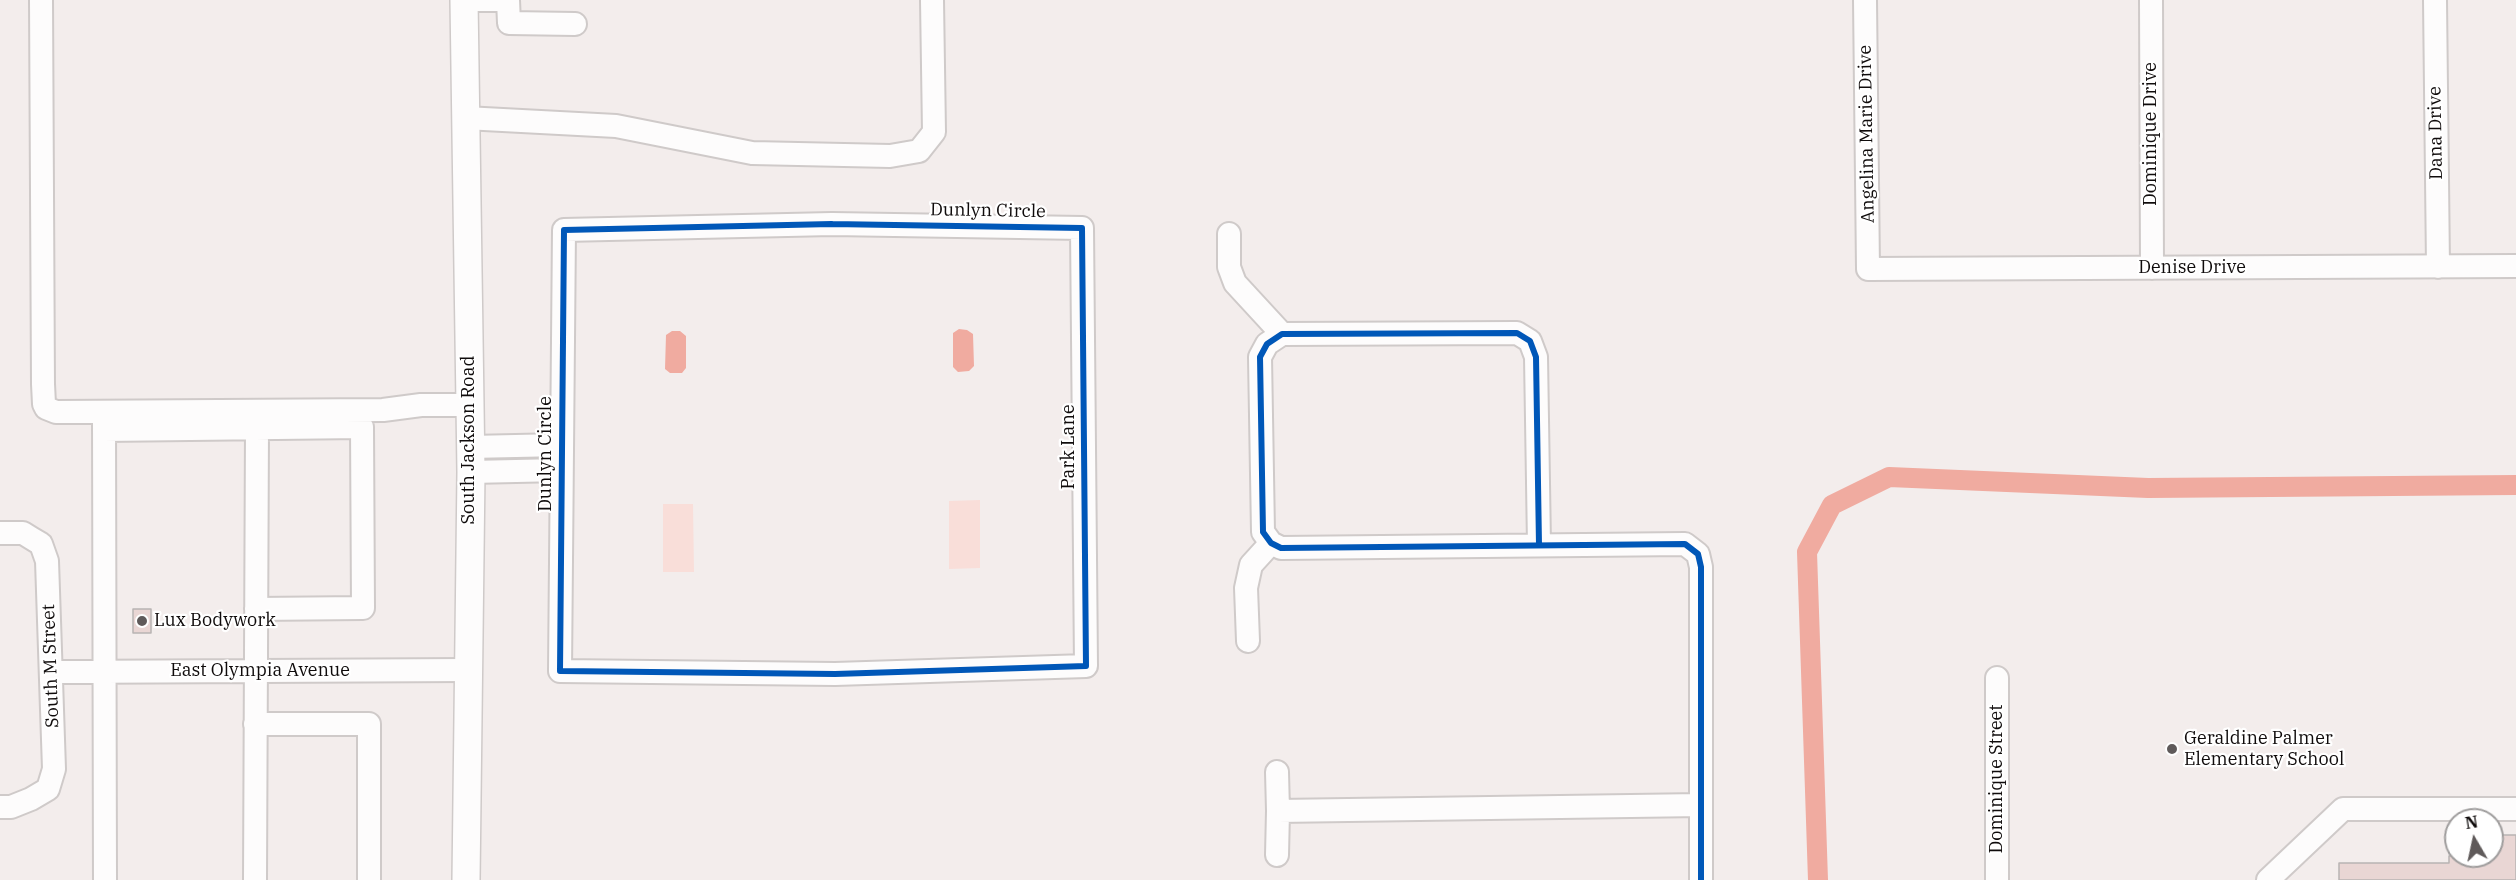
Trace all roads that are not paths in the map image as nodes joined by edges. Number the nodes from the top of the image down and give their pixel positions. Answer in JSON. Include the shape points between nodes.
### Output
{"nodes":[{"id":1,"x":41,"y":0,"type":"edge"},
{"id":2,"x":464,"y":0,"type":"edge"},
{"id":3,"x":508,"y":0,"type":"edge"},
{"id":4,"x":932,"y":0,"type":"edge"},
{"id":5,"x":1865,"y":0,"type":"edge"},
{"id":6,"x":2151,"y":0,"type":"edge"},
{"id":7,"x":2435,"y":0,"type":"edge"},
{"id":8,"x":574,"y":24,"type":"dead end"},
{"id":9,"x":465,"y":118,"type":"junction"},
{"id":10,"x":1083,"y":228,"type":"joint"},
{"id":11,"x":1229,"y":234,"type":"dead end"},
{"id":12,"x":2516,"y":266,"type":"edge"},
{"id":13,"x":2438,"y":267,"type":"junction"},
{"id":14,"x":2152,"y":268,"type":"junction"},
{"id":15,"x":1868,"y":269,"type":"joint"},
{"id":16,"x":1282,"y":334,"type":"junction"},
{"id":17,"x":469,"y":405,"type":"junction"},
{"id":18,"x":104,"y":421,"type":"junction"},
{"id":19,"x":257,"y":428,"type":"junction"},
{"id":20,"x":561,"y":445,"type":"junction"},
{"id":21,"x":470,"y":460,"type":"junction"},
{"id":22,"x":561,"y":470,"type":"junction"},
{"id":23,"x":0,"y":533,"type":"edge"},
{"id":24,"x":1271,"y":543,"type":"junction"},
{"id":25,"x":1539,"y":545,"type":"junction"},
{"id":26,"x":256,"y":609,"type":"junction"},
{"id":27,"x":1248,"y":641,"type":"dead end"},
{"id":28,"x":1086,"y":666,"type":"joint"},
{"id":29,"x":468,"y":670,"type":"junction"},
{"id":30,"x":255,"y":671,"type":"junction"},
{"id":31,"x":51,"y":672,"type":"junction"},
{"id":32,"x":105,"y":672,"type":"junction"},
{"id":33,"x":1997,"y":678,"type":"dead end"},
{"id":34,"x":255,"y":724,"type":"junction"},
{"id":35,"x":1277,"y":772,"type":"dead end"},
{"id":36,"x":1701,"y":805,"type":"junction"},
{"id":37,"x":0,"y":807,"type":"edge"},
{"id":38,"x":2516,"y":809,"type":"edge"},
{"id":39,"x":1278,"y":811,"type":"junction"},
{"id":40,"x":1277,"y":855,"type":"dead end"},
{"id":41,"x":105,"y":880,"type":"edge"},
{"id":42,"x":255,"y":880,"type":"edge"},
{"id":43,"x":369,"y":880,"type":"edge"},
{"id":44,"x":466,"y":880,"type":"edge"},
{"id":45,"x":1701,"y":880,"type":"edge"},
{"id":46,"x":1997,"y":880,"type":"edge"},
{"id":47,"x":2268,"y":880,"type":"edge"}],
"edges":[{"from":1,"to":18,"type":"street","via":[[44,404],[48,410]]},
{"from":2,"to":3,"type":"street"},
{"from":2,"to":9,"type":"main road","name":"South Jackson Road"},
{"from":3,"to":8,"type":"street","via":[[508,23]]},
{"from":4,"to":9,"type":"street","via":[[934,132],[919,151],[890,156],[752,153],[616,126]]},
{"from":5,"to":15,"type":"street","name":"Angelina Marie Drive"},
{"from":6,"to":14,"type":"street","name":"Dominique Drive"},
{"from":7,"to":13,"type":"street","name":"Dana Drive"},
{"from":9,"to":17,"type":"main road","name":"South Jackson Road"},
{"from":10,"to":20,"type":"street","name":"Dunlyn Circle","via":[[832,224],[564,230]]},
{"from":10,"to":28,"type":"street","name":"Park Lane"},
{"from":11,"to":16,"type":"street","via":[[1229,267],[1235,283]]},
{"from":12,"to":13,"type":"street","name":"Denise Drive"},
{"from":13,"to":14,"type":"street","name":"Denise Drive"},
{"from":14,"to":15,"type":"street","name":"Denise Drive"},
{"from":16,"to":24,"type":"street","via":[[1267,344],[1260,357],[1263,532]]},
{"from":16,"to":25,"type":"street","via":[[1517,333],[1530,341],[1536,357]]},
{"from":17,"to":18,"type":"street"},
{"from":17,"to":21,"type":"main road","name":"South Jackson Road"},
{"from":18,"to":19,"type":"street"},
{"from":18,"to":32,"type":"street"},
{"from":19,"to":26,"type":"street"},
{"from":19,"to":26,"type":"street","via":[[362,427],[363,608]]},
{"from":20,"to":21,"type":"street"},
{"from":20,"to":22,"type":"street","name":"Dunlyn Circle"},
{"from":21,"to":22,"type":"street"},
{"from":21,"to":29,"type":"main road","name":"South Jackson Road"},
{"from":22,"to":28,"type":"street","name":"Dunlyn Circle","via":[[560,671],[835,674]]},
{"from":23,"to":31,"type":"street","name":"South M Street","via":[[23,533],[41,544],[47,561]]},
{"from":24,"to":25,"type":"street","via":[[1281,548]]},
{"from":24,"to":27,"type":"street","via":[[1251,565],[1246,588]]},
{"from":25,"to":36,"type":"street","via":[[1685,544],[1698,554]]},
{"from":26,"to":30,"type":"street"},
{"from":29,"to":30,"type":"street","name":"East Olympia Avenue"},
{"from":29,"to":44,"type":"main road","name":"South Jackson Road"},
{"from":30,"to":32,"type":"street","name":"East Olympia Avenue"},
{"from":30,"to":34,"type":"street"},
{"from":31,"to":32,"type":"street","name":"East Olympia Avenue"},
{"from":31,"to":37,"type":"street","name":"South M Street","via":[[54,769],[48,789],[11,807]]},
{"from":32,"to":41,"type":"street"},
{"from":33,"to":46,"type":"street","name":"Dominique Street"},
{"from":34,"to":42,"type":"street"},
{"from":34,"to":43,"type":"street","via":[[369,724]]},
{"from":35,"to":39,"type":"street"},
{"from":36,"to":39,"type":"street"},
{"from":36,"to":45,"type":"street"},
{"from":38,"to":47,"type":"street","via":[[2343,809]]},
{"from":39,"to":40,"type":"street"}]}
